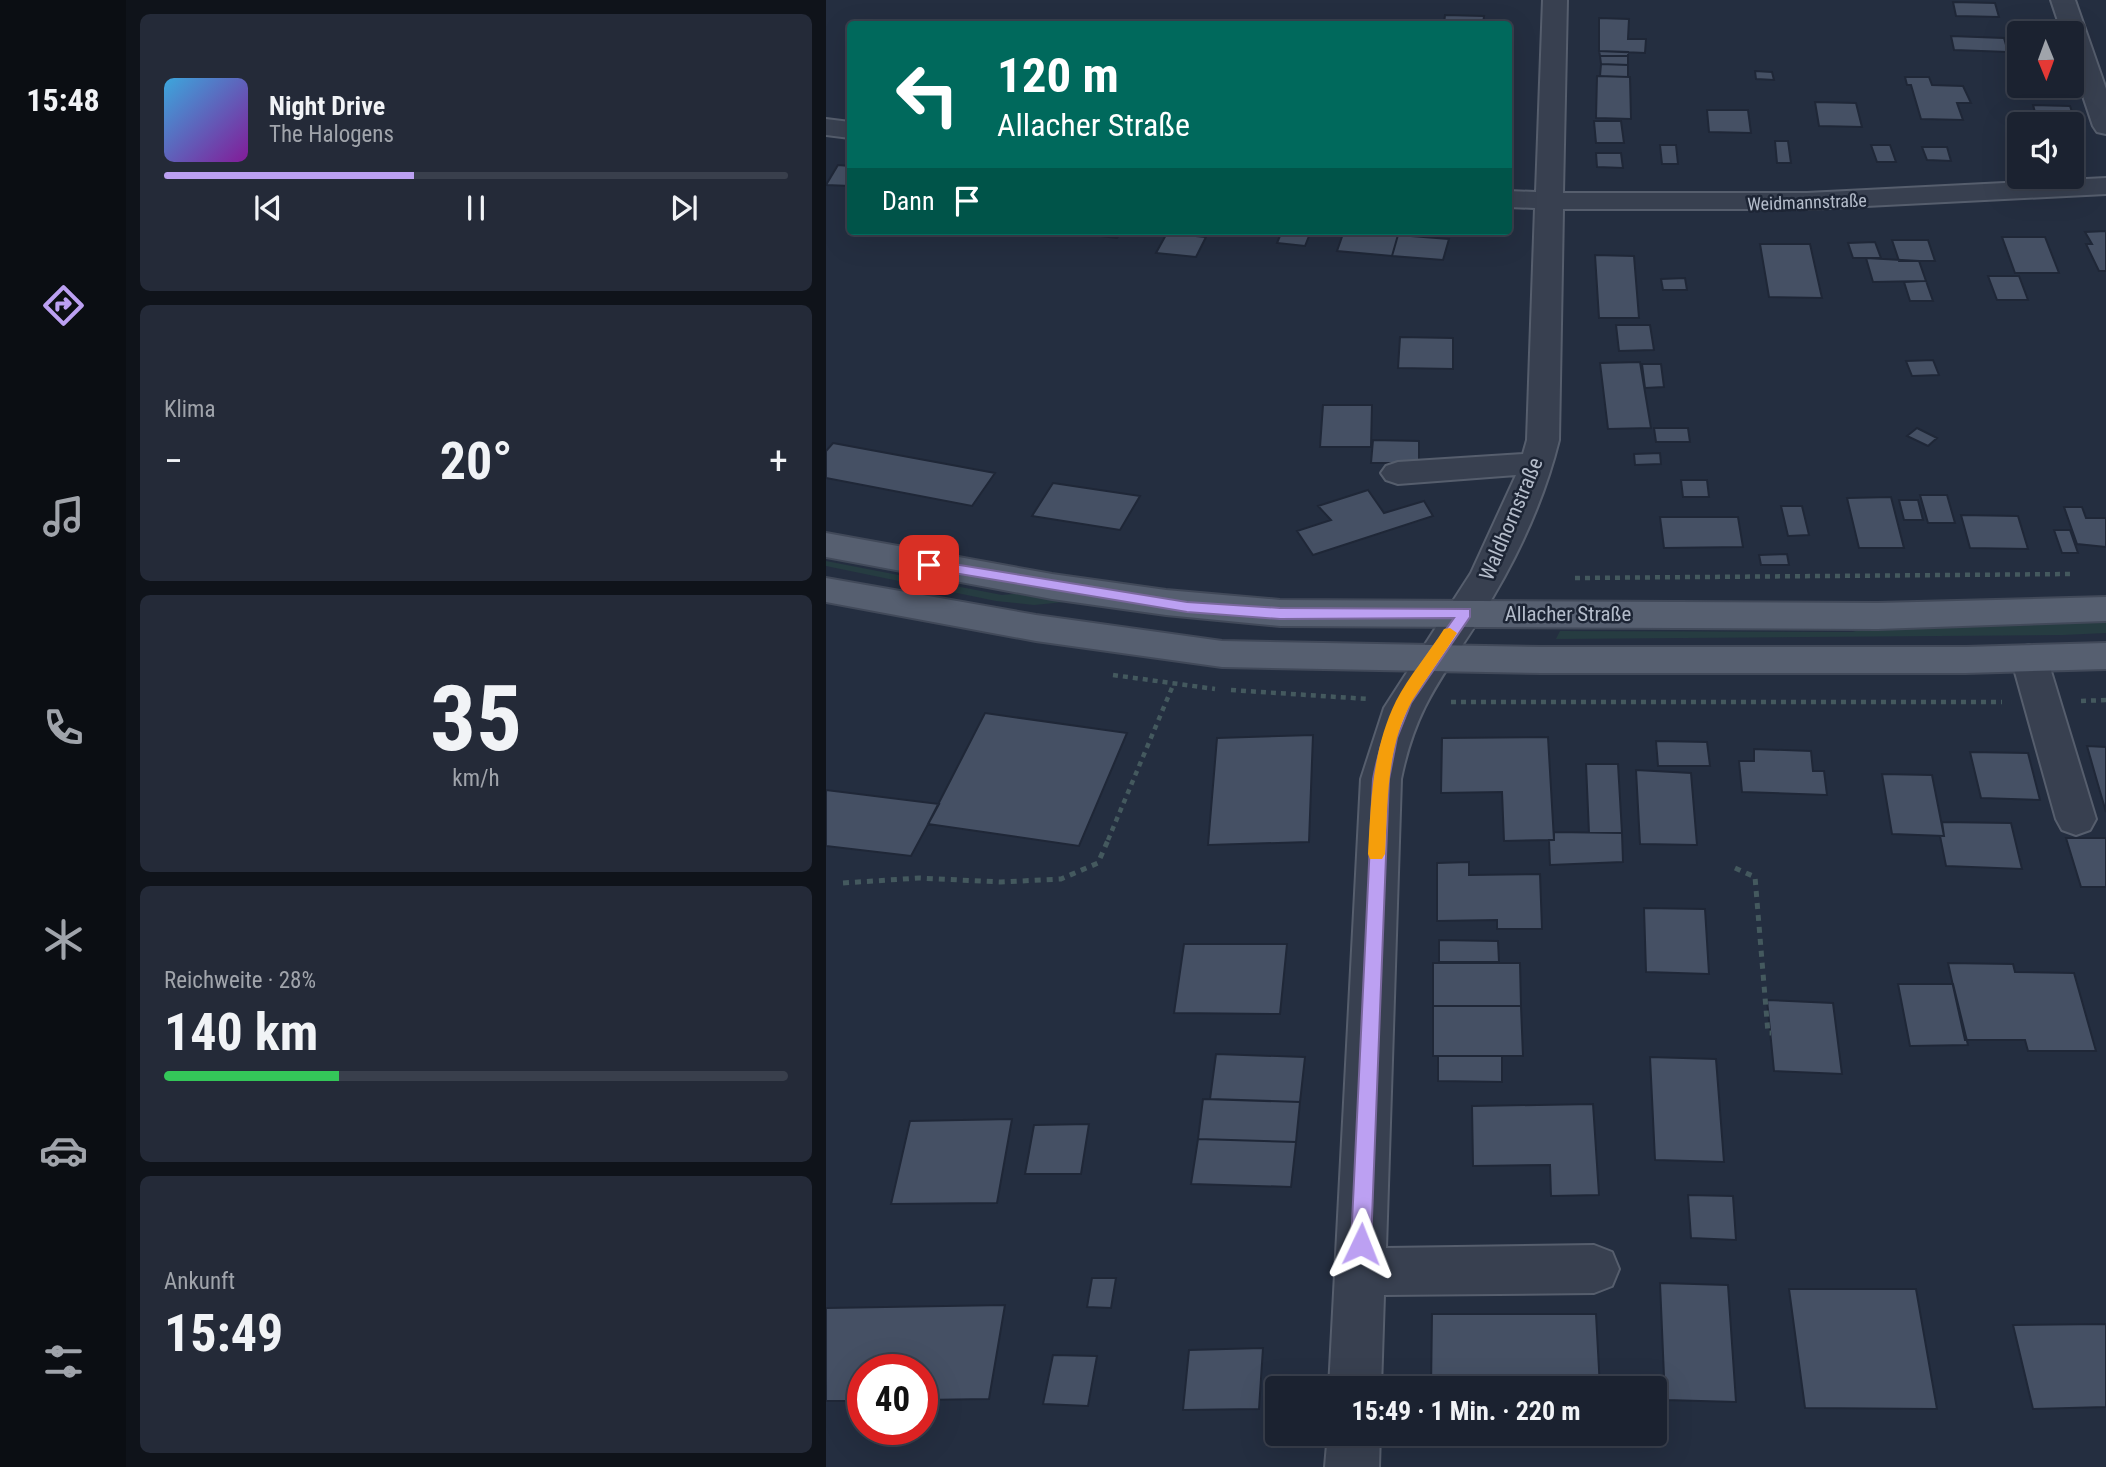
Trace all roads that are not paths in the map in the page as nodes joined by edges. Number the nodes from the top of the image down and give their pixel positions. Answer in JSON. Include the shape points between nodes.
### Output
{"nodes":[{"id":1,"x":1555,"y":0,"type":"edge"},
{"id":2,"x":2063,"y":0,"type":"edge"},
{"id":3,"x":2106,"y":126,"type":"edge"},
{"id":4,"x":826,"y":127,"type":"edge"},
{"id":5,"x":847,"y":130,"type":"edge"},
{"id":6,"x":2106,"y":186,"type":"edge"},
{"id":7,"x":1512,"y":199,"type":"edge"},
{"id":8,"x":1549,"y":201,"type":"junction"},
{"id":9,"x":1539,"y":463,"type":"junction"},
{"id":10,"x":1398,"y":473,"type":"dead end"},
{"id":11,"x":826,"y":545,"type":"edge"},
{"id":12,"x":826,"y":590,"type":"edge"},
{"id":13,"x":2106,"y":609,"type":"edge"},
{"id":14,"x":1465,"y":613,"type":"junction"},
{"id":15,"x":2106,"y":656,"type":"edge"},
{"id":16,"x":2029,"y":658,"type":"junction"},
{"id":17,"x":1430,"y":660,"type":"junction"},
{"id":18,"x":2076,"y":819,"type":"dead end"},
{"id":19,"x":1594,"y":1269,"type":"dead end"},
{"id":20,"x":1360,"y":1272,"type":"junction"},
{"id":21,"x":1356,"y":1376,"type":"edge"},
{"id":22,"x":1353,"y":1446,"type":"edge"},
{"id":23,"x":1352,"y":1467,"type":"edge"}],
"edges":[{"from":1,"to":8,"type":"street","name":"Waldhornstraße"},
{"from":2,"to":3,"type":"street"},
{"from":4,"to":5,"type":"street"},
{"from":6,"to":8,"type":"street","name":"Weidmannstraße","via":[[1752,204]]},
{"from":7,"to":8,"type":"street","name":"Weidmannstraße"},
{"from":8,"to":9,"type":"street","name":"Waldhornstraße"},
{"from":9,"to":10,"type":"street"},
{"from":9,"to":14,"type":"street","name":"Waldhornstraße","via":[[1484,584]]},
{"from":11,"to":14,"type":"main road","name":"Allacher Straße","via":[[1187,607],[1280,613]]},
{"from":12,"to":17,"type":"main road","via":[[1188,650]]},
{"from":13,"to":14,"type":"main road","name":"Allacher Straße","via":[[1878,615]]},
{"from":14,"to":17,"type":"street","name":"Waldhornstraße"},
{"from":15,"to":16,"type":"main road"},
{"from":16,"to":17,"type":"main road"},
{"from":16,"to":18,"type":"street"},
{"from":17,"to":20,"type":"street","name":"Waldhornstraße","via":[[1404,701],[1389,738],[1381,779]]},
{"from":19,"to":20,"type":"street"},
{"from":20,"to":21,"type":"street","name":"Waldhornstraße"},
{"from":22,"to":23,"type":"street"}]}
